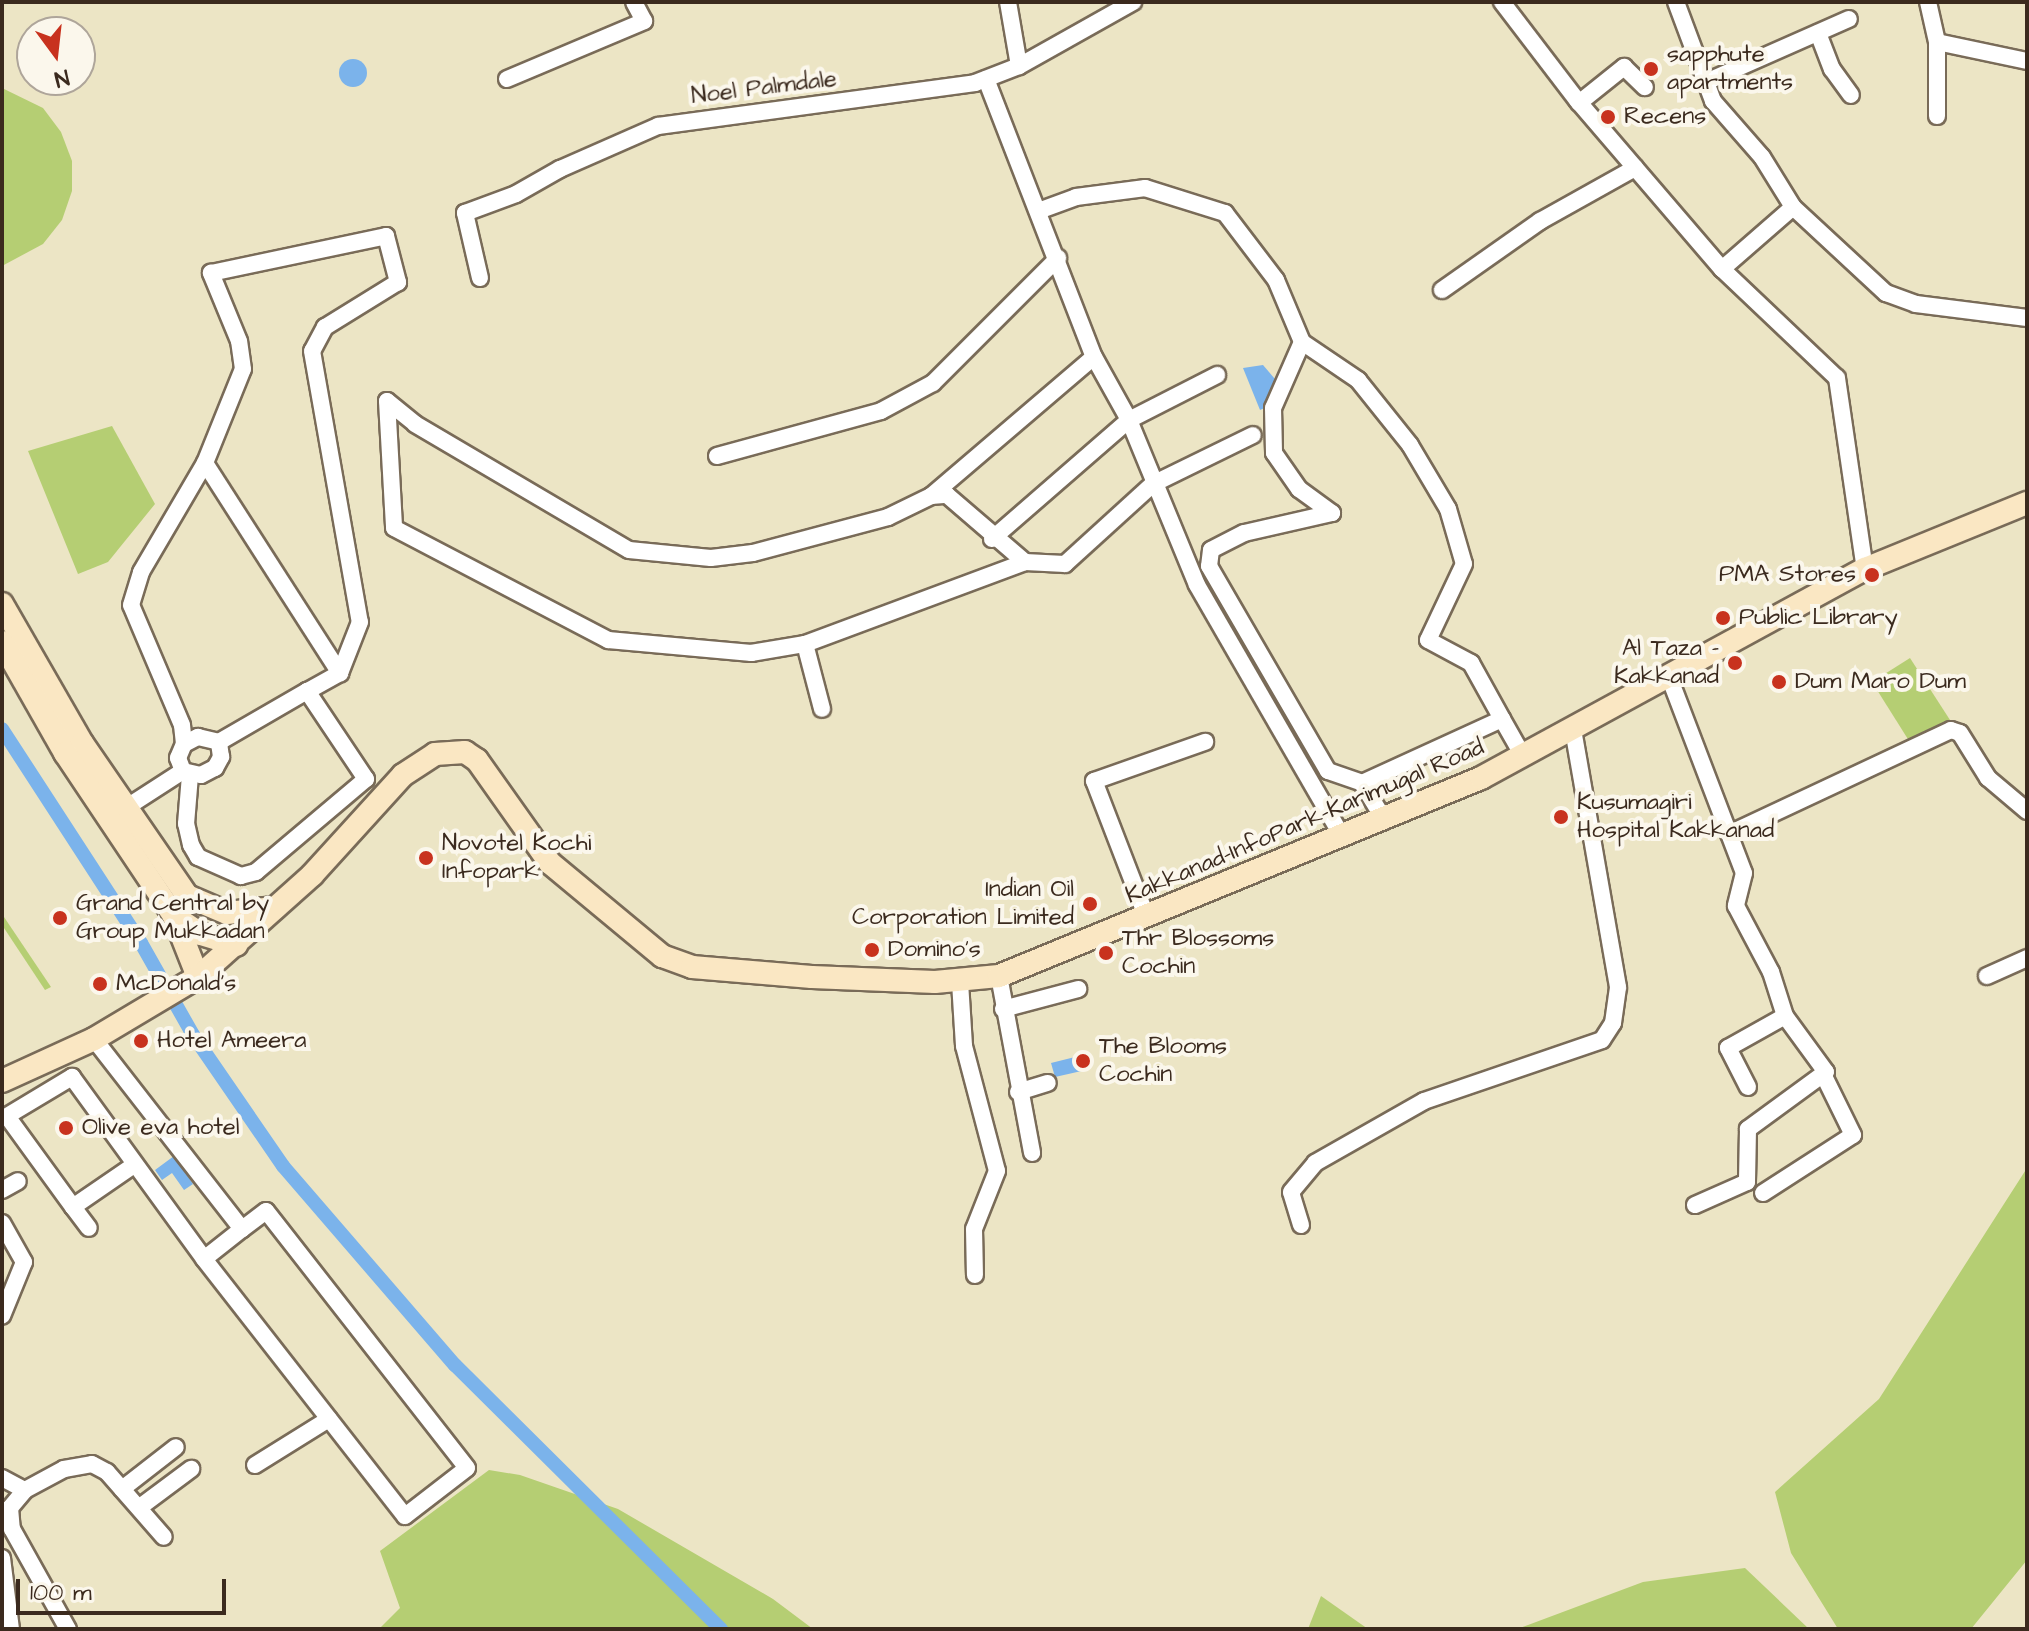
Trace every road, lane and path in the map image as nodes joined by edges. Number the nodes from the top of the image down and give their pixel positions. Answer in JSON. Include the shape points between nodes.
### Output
{"nodes":[{"id":1,"x":634,"y":2,"type":"edge"},
{"id":2,"x":1008,"y":2,"type":"edge"},
{"id":3,"x":1133,"y":2,"type":"edge"},
{"id":4,"x":1502,"y":2,"type":"edge"},
{"id":5,"x":1676,"y":2,"type":"edge"},
{"id":6,"x":1928,"y":2,"type":"edge"},
{"id":7,"x":1849,"y":19,"type":"dead end"},
{"id":8,"x":1818,"y":33,"type":"junction"},
{"id":9,"x":1937,"y":42,"type":"junction"},
{"id":10,"x":2027,"y":61,"type":"edge"},
{"id":11,"x":1019,"y":66,"type":"junction"},
{"id":12,"x":507,"y":79,"type":"dead end"},
{"id":13,"x":986,"y":79,"type":"junction"},
{"id":14,"x":1706,"y":82,"type":"junction"},
{"id":15,"x":1645,"y":87,"type":"dead end"},
{"id":16,"x":1851,"y":95,"type":"dead end"},
{"id":17,"x":1579,"y":103,"type":"junction"},
{"id":18,"x":1937,"y":116,"type":"dead end"},
{"id":19,"x":1635,"y":168,"type":"junction"},
{"id":20,"x":1793,"y":207,"type":"junction"},
{"id":21,"x":1041,"y":210,"type":"junction"},
{"id":22,"x":1058,"y":258,"type":"junction"},
{"id":23,"x":1722,"y":269,"type":"junction"},
{"id":24,"x":480,"y":278,"type":"dead end"},
{"id":25,"x":1442,"y":290,"type":"dead end"},
{"id":26,"x":2027,"y":318,"type":"edge"},
{"id":27,"x":1302,"y":342,"type":"junction"},
{"id":28,"x":1094,"y":357,"type":"junction"},
{"id":29,"x":1217,"y":375,"type":"dead end"},
{"id":30,"x":1129,"y":420,"type":"junction"},
{"id":31,"x":1253,"y":435,"type":"dead end"},
{"id":32,"x":717,"y":456,"type":"dead end"},
{"id":33,"x":205,"y":463,"type":"junction"},
{"id":34,"x":1153,"y":484,"type":"junction"},
{"id":35,"x":931,"y":496,"type":"junction"},
{"id":36,"x":2027,"y":503,"type":"edge"},
{"id":37,"x":1997,"y":514,"type":"junction"},
{"id":38,"x":2027,"y":515,"type":"edge"},
{"id":39,"x":992,"y":539,"type":"junction"},
{"id":40,"x":1025,"y":562,"type":"junction"},
{"id":41,"x":1865,"y":569,"type":"junction"},
{"id":42,"x":2,"y":604,"type":"edge"},
{"id":43,"x":2,"y":642,"type":"edge"},
{"id":44,"x":805,"y":644,"type":"junction"},
{"id":45,"x":340,"y":673,"type":"junction"},
{"id":46,"x":1668,"y":674,"type":"junction"},
{"id":47,"x":38,"y":686,"type":"junction"},
{"id":48,"x":307,"y":691,"type":"junction"},
{"id":49,"x":822,"y":709,"type":"dead end"},
{"id":50,"x":1502,"y":719,"type":"junction"},
{"id":51,"x":1573,"y":730,"type":"junction"},
{"id":52,"x":219,"y":742,"type":"junction"},
{"id":53,"x":1205,"y":742,"type":"dead end"},
{"id":54,"x":184,"y":744,"type":"junction"},
{"id":55,"x":1523,"y":756,"type":"junction"},
{"id":56,"x":186,"y":773,"type":"junction"},
{"id":57,"x":1362,"y":783,"type":"junction"},
{"id":58,"x":124,"y":809,"type":"junction"},
{"id":59,"x":2027,"y":811,"type":"edge"},
{"id":60,"x":1385,"y":821,"type":"junction"},
{"id":61,"x":1729,"y":834,"type":"junction"},
{"id":62,"x":1343,"y":838,"type":"junction"},
{"id":63,"x":275,"y":908,"type":"junction"},
{"id":64,"x":174,"y":916,"type":"junction"},
{"id":65,"x":1147,"y":918,"type":"junction"},
{"id":66,"x":236,"y":945,"type":"junction"},
{"id":67,"x":2027,"y":958,"type":"edge"},
{"id":68,"x":999,"y":976,"type":"junction"},
{"id":69,"x":1987,"y":976,"type":"dead end"},
{"id":70,"x":195,"y":979,"type":"junction"},
{"id":71,"x":960,"y":982,"type":"junction"},
{"id":72,"x":1078,"y":989,"type":"dead end"},
{"id":73,"x":1003,"y":1009,"type":"junction"},
{"id":74,"x":1785,"y":1016,"type":"junction"},
{"id":75,"x":94,"y":1039,"type":"junction"},
{"id":76,"x":1824,"y":1076,"type":"junction"},
{"id":77,"x":2,"y":1081,"type":"edge"},
{"id":78,"x":1048,"y":1083,"type":"dead end"},
{"id":79,"x":1748,"y":1087,"type":"dead end"},
{"id":80,"x":1018,"y":1092,"type":"junction"},
{"id":81,"x":1032,"y":1153,"type":"dead end"},
{"id":82,"x":134,"y":1165,"type":"junction"},
{"id":83,"x":18,"y":1181,"type":"dead end"},
{"id":84,"x":2,"y":1190,"type":"edge"},
{"id":85,"x":1763,"y":1193,"type":"dead end"},
{"id":86,"x":1695,"y":1205,"type":"dead end"},
{"id":87,"x":73,"y":1207,"type":"junction"},
{"id":88,"x":2,"y":1223,"type":"edge"},
{"id":89,"x":1301,"y":1225,"type":"dead end"},
{"id":90,"x":89,"y":1228,"type":"dead end"},
{"id":91,"x":242,"y":1229,"type":"junction"},
{"id":92,"x":204,"y":1259,"type":"junction"},
{"id":93,"x":975,"y":1275,"type":"dead end"},
{"id":94,"x":2,"y":1316,"type":"edge"},
{"id":95,"x":329,"y":1419,"type":"junction"},
{"id":96,"x":176,"y":1447,"type":"dead end"},
{"id":97,"x":255,"y":1465,"type":"dead end"},
{"id":98,"x":191,"y":1469,"type":"dead end"},
{"id":99,"x":2,"y":1478,"type":"edge"},
{"id":100,"x":122,"y":1489,"type":"junction"},
{"id":101,"x":25,"y":1490,"type":"junction"},
{"id":102,"x":140,"y":1507,"type":"junction"},
{"id":103,"x":164,"y":1537,"type":"dead end"},
{"id":104,"x":2,"y":1558,"type":"edge"},
{"id":105,"x":11,"y":1629,"type":"edge"},
{"id":106,"x":68,"y":1629,"type":"edge"}],
"edges":[{"from":1,"to":12,"type":"street","via":[[644,21]]},
{"from":2,"to":11,"type":"street"},
{"from":3,"to":11,"type":"street","name":"Noel Palmdale"},
{"from":4,"to":17,"type":"street"},
{"from":5,"to":14,"type":"street"},
{"from":6,"to":9,"type":"street"},
{"from":7,"to":8,"type":"street"},
{"from":8,"to":14,"type":"street"},
{"from":8,"to":16,"type":"street","via":[[1832,69]]},
{"from":9,"to":10,"type":"street"},
{"from":9,"to":18,"type":"street"},
{"from":11,"to":13,"type":"street","name":"Noel Palmdale"},
{"from":13,"to":21,"type":"street"},
{"from":13,"to":24,"type":"street","name":"Noel Palmdale","via":[[658,126],[465,213]]},
{"from":14,"to":20,"type":"street","via":[[1713,101],[1762,157]]},
{"from":15,"to":17,"type":"street","via":[[1624,67]]},
{"from":17,"to":19,"type":"street"},
{"from":19,"to":23,"type":"street"},
{"from":19,"to":25,"type":"street","via":[[1540,221]]},
{"from":20,"to":23,"type":"street"},
{"from":20,"to":26,"type":"street","via":[[1886,293],[1916,304]]},
{"from":21,"to":22,"type":"street"},
{"from":21,"to":27,"type":"street","via":[[1076,197],[1145,188],[1225,213],[1276,280]]},
{"from":22,"to":28,"type":"street"},
{"from":22,"to":32,"type":"street","via":[[933,383],[881,411]]},
{"from":23,"to":41,"type":"street","via":[[1837,378]]},
{"from":27,"to":50,"type":"street","via":[[1358,380],[1410,445],[1448,509],[1464,564],[1428,640],[1471,663]]},
{"from":27,"to":57,"type":"street","via":[[1273,408],[1274,453],[1299,489],[1332,513],[1244,533],[1211,550],[1209,566],[1328,771]]},
{"from":28,"to":30,"type":"street"},
{"from":28,"to":35,"type":"street"},
{"from":29,"to":30,"type":"street"},
{"from":30,"to":34,"type":"street"},
{"from":30,"to":39,"type":"street"},
{"from":31,"to":34,"type":"street"},
{"from":33,"to":45,"type":"street"},
{"from":33,"to":45,"type":"street","via":[[243,369],[239,341],[211,273],[386,236],[398,282],[325,327],[312,351],[360,622]]},
{"from":33,"to":54,"type":"street","via":[[141,572],[131,605],[170,690]]},
{"from":34,"to":40,"type":"street","via":[[1065,564]]},
{"from":34,"to":62,"type":"street","via":[[1197,585]]},
{"from":35,"to":39,"type":"street","via":[[947,495]]},
{"from":35,"to":44,"type":"street","via":[[888,517],[753,553],[711,558],[629,550],[415,424],[387,401],[394,528],[608,640],[751,653]]},
{"from":36,"to":37,"type":"main road","name":"Kakkanad-InfoPark-Karimugal Road"},
{"from":37,"to":38,"type":"street"},
{"from":37,"to":41,"type":"main road","name":"Kakkanad-InfoPark-Karimugal Road"},
{"from":39,"to":40,"type":"street"},
{"from":40,"to":44,"type":"street"},
{"from":41,"to":46,"type":"main road","name":"Kakkanad-InfoPark-Karimugal Road"},
{"from":42,"to":47,"type":"main road"},
{"from":43,"to":47,"type":"main road"},
{"from":44,"to":49,"type":"street"},
{"from":45,"to":48,"type":"street"},
{"from":46,"to":51,"type":"main road","name":"Kakkanad-InfoPark-Karimugal Road"},
{"from":46,"to":61,"type":"street"},
{"from":47,"to":58,"type":"main road"},
{"from":47,"to":64,"type":"main road","via":[[65,753]]},
{"from":48,"to":52,"type":"street"},
{"from":48,"to":56,"type":"street","via":[[366,779],[256,872],[241,876],[198,857],[186,824]]},
{"from":50,"to":55,"type":"street"},
{"from":50,"to":57,"type":"street"},
{"from":51,"to":55,"type":"main road","name":"Kakkanad-InfoPark-Karimugal Road"},
{"from":51,"to":89,"type":"street","via":[[1618,987],[1613,1023],[1602,1040],[1424,1101],[1315,1163],[1291,1192]]},
{"from":52,"to":54,"type":"street","via":[[198,737]]},
{"from":52,"to":56,"type":"street","via":[[221,757],[215,768]]},
{"from":53,"to":65,"type":"street","via":[[1094,781]]},
{"from":54,"to":56,"type":"street","via":[[178,758]]},
{"from":55,"to":60,"type":"main road","name":"Kakkanad-InfoPark-Karimugal Road"},
{"from":56,"to":58,"type":"street"},
{"from":57,"to":60,"type":"street"},
{"from":58,"to":63,"type":"main road","via":[[187,896],[227,913]]},
{"from":59,"to":61,"type":"street","via":[[1988,778],[1960,733],[1951,730]]},
{"from":60,"to":62,"type":"main road","name":"Kakkanad-InfoPark-Karimugal Road"},
{"from":61,"to":74,"type":"street","via":[[1744,873],[1736,906],[1771,972]]},
{"from":62,"to":65,"type":"main road","name":"Kakkanad-InfoPark-Karimugal Road"},
{"from":63,"to":66,"type":"main road","name":"Kakkanad-InfoPark-Karimugal Road"},
{"from":63,"to":71,"type":"main road","name":"Kakkanad-InfoPark-Karimugal Road","via":[[418,761],[451,750],[477,760],[563,876],[662,956],[692,967],[765,974]]},
{"from":64,"to":66,"type":"main road","via":[[201,934]]},
{"from":64,"to":70,"type":"main road"},
{"from":65,"to":68,"type":"main road","name":"Kakkanad-InfoPark-Karimugal Road"},
{"from":66,"to":70,"type":"main road","name":"Kakkanad-InfoPark-Karimugal Road"},
{"from":67,"to":69,"type":"street"},
{"from":68,"to":71,"type":"main road","name":"Kakkanad-InfoPark-Karimugal Road"},
{"from":68,"to":73,"type":"street"},
{"from":70,"to":75,"type":"main road","name":"Kakkanad-InfoPark-Karimugal Road"},
{"from":71,"to":93,"type":"street","via":[[964,1046],[997,1171],[974,1229]]},
{"from":72,"to":73,"type":"street"},
{"from":73,"to":80,"type":"street"},
{"from":74,"to":76,"type":"street","via":[[1825,1067]]},
{"from":74,"to":79,"type":"street","via":[[1728,1048]]},
{"from":75,"to":77,"type":"main road","name":"Kakkanad-InfoPark-Karimugal Road"},
{"from":75,"to":91,"type":"street"},
{"from":76,"to":85,"type":"street","via":[[1853,1135]]},
{"from":76,"to":86,"type":"street","via":[[1748,1129],[1747,1182]]},
{"from":78,"to":80,"type":"street"},
{"from":80,"to":81,"type":"street"},
{"from":82,"to":87,"type":"street"},
{"from":82,"to":87,"type":"street","via":[[72,1077],[7,1116]]},
{"from":82,"to":92,"type":"street"},
{"from":83,"to":84,"type":"street"},
{"from":87,"to":90,"type":"street"},
{"from":88,"to":94,"type":"street","via":[[24,1262]]},
{"from":91,"to":92,"type":"street"},
{"from":91,"to":95,"type":"street","via":[[266,1211],[467,1468],[405,1516]]},
{"from":92,"to":95,"type":"street"},
{"from":95,"to":97,"type":"street"},
{"from":96,"to":100,"type":"street"},
{"from":98,"to":102,"type":"street"},
{"from":99,"to":101,"type":"street"},
{"from":100,"to":101,"type":"street","via":[[92,1464],[64,1469]]},
{"from":100,"to":102,"type":"street"},
{"from":101,"to":106,"type":"street","via":[[10,1508],[12,1529]]},
{"from":102,"to":103,"type":"street"},
{"from":104,"to":105,"type":"street"}]}
